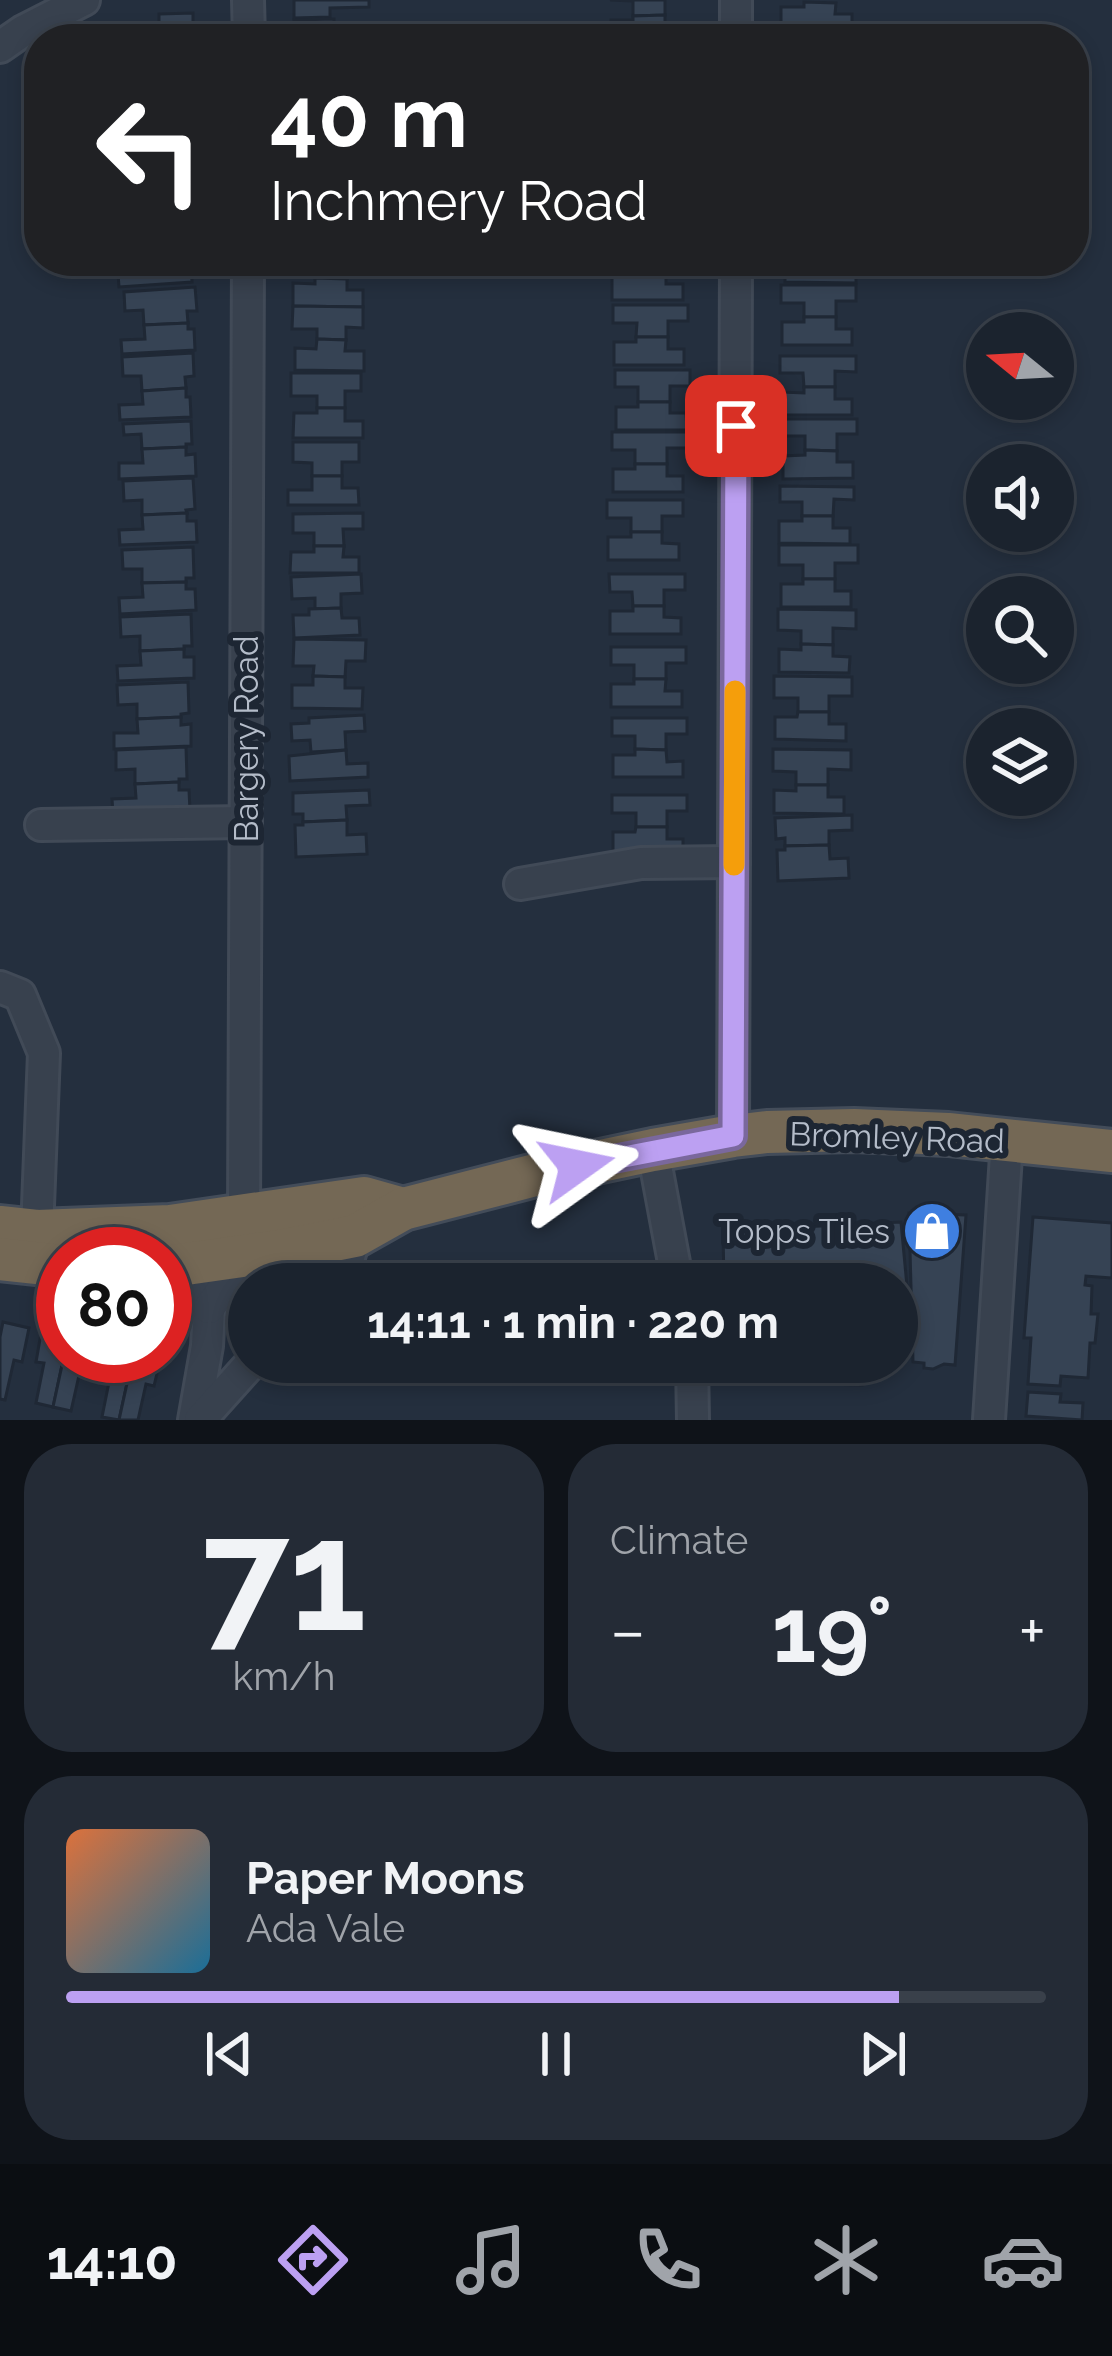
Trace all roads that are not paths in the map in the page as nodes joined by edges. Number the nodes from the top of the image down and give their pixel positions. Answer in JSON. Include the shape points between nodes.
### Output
{"nodes":[{"id":1,"x":84,"y":0,"type":"edge"},
{"id":2,"x":40,"y":24,"type":"edge"},
{"id":3,"x":248,"y":276,"type":"edge"},
{"id":4,"x":736,"y":276,"type":"edge"},
{"id":5,"x":246,"y":822,"type":"junction"},
{"id":6,"x":41,"y":825,"type":"dead end"},
{"id":7,"x":734,"y":862,"type":"junction"},
{"id":8,"x":520,"y":884,"type":"dead end"},
{"id":9,"x":0,"y":987,"type":"edge"},
{"id":10,"x":733,"y":1136,"type":"junction"},
{"id":11,"x":1006,"y":1140,"type":"junction"},
{"id":12,"x":653,"y":1150,"type":"junction"},
{"id":13,"x":1112,"y":1151,"type":"edge"},
{"id":14,"x":403,"y":1209,"type":"junction"},
{"id":15,"x":19,"y":1229,"type":"edge"},
{"id":16,"x":242,"y":1236,"type":"junction"},
{"id":17,"x":355,"y":1236,"type":"junction"},
{"id":18,"x":0,"y":1259,"type":"edge"},
{"id":19,"x":192,"y":1259,"type":"edge"},
{"id":20,"x":36,"y":1263,"type":"edge"},
{"id":21,"x":331,"y":1263,"type":"edge"},
{"id":22,"x":674,"y":1263,"type":"edge"},
{"id":23,"x":192,"y":1286,"type":"edge"},
{"id":24,"x":209,"y":1308,"type":"junction"},
{"id":25,"x":207,"y":1346,"type":"junction"},
{"id":26,"x":228,"y":1359,"type":"edge"},
{"id":27,"x":232,"y":1383,"type":"edge"},
{"id":28,"x":692,"y":1383,"type":"edge"},
{"id":29,"x":197,"y":1420,"type":"edge"},
{"id":30,"x":693,"y":1420,"type":"edge"},
{"id":31,"x":989,"y":1420,"type":"edge"}],
"edges":[{"from":1,"to":2,"type":"street"},
{"from":3,"to":5,"type":"street","name":"Bargery Road"},
{"from":4,"to":7,"type":"street"},
{"from":5,"to":6,"type":"street"},
{"from":5,"to":16,"type":"street","name":"Bargery Road"},
{"from":7,"to":8,"type":"street","via":[[641,862]]},
{"from":7,"to":10,"type":"street"},
{"from":9,"to":15,"type":"street","via":[[20,994],[44,1053]]},
{"from":10,"to":11,"type":"highway","name":"Bromley Road","via":[[854,1130]]},
{"from":10,"to":12,"type":"highway","name":"Bromley Road"},
{"from":11,"to":13,"type":"highway","name":"Bromley Road"},
{"from":11,"to":31,"type":"street"},
{"from":12,"to":14,"type":"highway","name":"Bromley Road"},
{"from":12,"to":22,"type":"street"},
{"from":14,"to":16,"type":"highway","name":"Bromley Road","via":[[364,1198]]},
{"from":14,"to":17,"type":"highway","name":"Bromley Road"},
{"from":15,"to":16,"type":"highway","name":"Bromley Road","via":[[170,1226]]},
{"from":16,"to":17,"type":"highway","name":"Bromley Road"},
{"from":16,"to":19,"type":"highway","name":"Bromley Road"},
{"from":16,"to":24,"type":"street"},
{"from":17,"to":21,"type":"street","via":[[349,1257]]},
{"from":18,"to":20,"type":"highway"},
{"from":23,"to":24,"type":"street"},
{"from":24,"to":25,"type":"street"},
{"from":25,"to":26,"type":"street"},
{"from":25,"to":29,"type":"street"},
{"from":27,"to":29,"type":"street"},
{"from":28,"to":30,"type":"street"}]}
